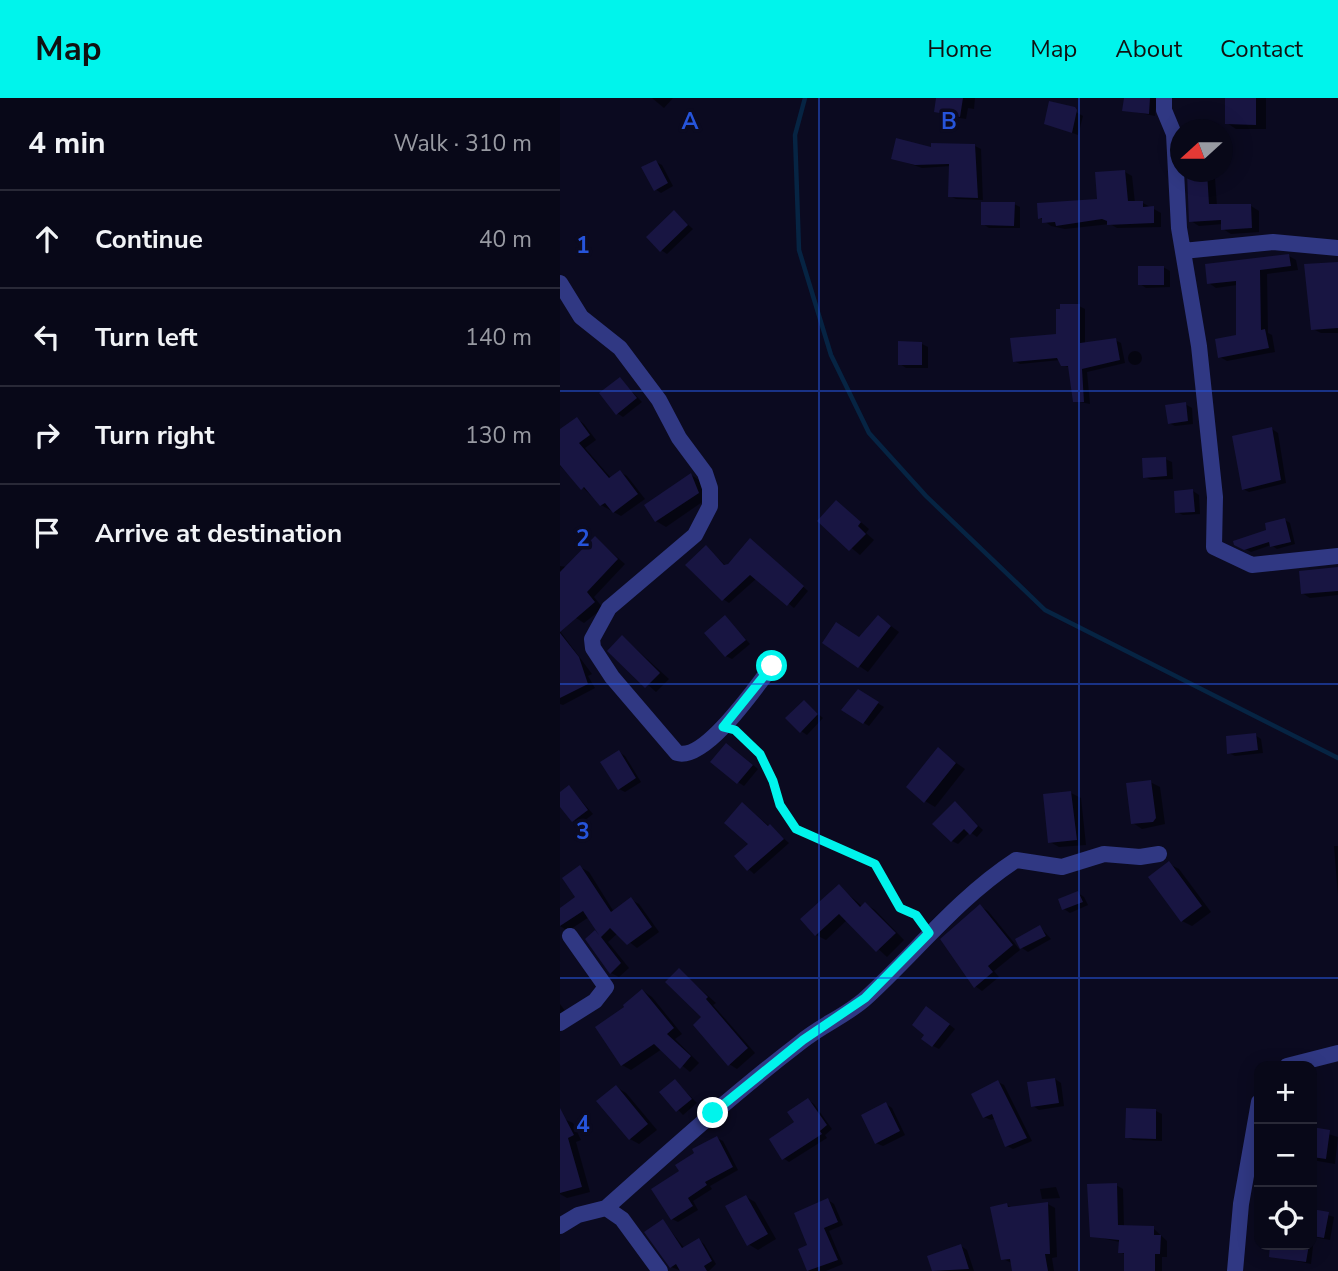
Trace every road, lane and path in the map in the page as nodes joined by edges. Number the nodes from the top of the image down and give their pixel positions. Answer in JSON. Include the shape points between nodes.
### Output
{"nodes":[{"id":1,"x":1164,"y":98,"type":"edge"},
{"id":2,"x":1338,"y":248,"type":"edge"},
{"id":3,"x":1183,"y":251,"type":"junction"},
{"id":4,"x":560,"y":283,"type":"edge"},
{"id":5,"x":1338,"y":556,"type":"edge"},
{"id":6,"x":772,"y":666,"type":"dead end"},
{"id":7,"x":723,"y":727,"type":"junction"},
{"id":8,"x":1159,"y":854,"type":"dead end"},
{"id":9,"x":929,"y":933,"type":"junction"},
{"id":10,"x":570,"y":936,"type":"dead end"},
{"id":11,"x":560,"y":1023,"type":"edge"},
{"id":12,"x":1338,"y":1053,"type":"edge"},
{"id":13,"x":1307,"y":1061,"type":"edge"},
{"id":14,"x":1255,"y":1124,"type":"edge"},
{"id":15,"x":606,"y":1208,"type":"junction"},
{"id":16,"x":560,"y":1226,"type":"edge"},
{"id":17,"x":660,"y":1271,"type":"edge"},
{"id":18,"x":1234,"y":1271,"type":"edge"}],
"edges":[{"from":1,"to":3,"type":"street","via":[[1174,134]]},
{"from":2,"to":3,"type":"street","via":[[1273,242]]},
{"from":3,"to":5,"type":"street","via":[[1199,346],[1215,497],[1214,547],[1252,565]]},
{"from":4,"to":7,"type":"street","via":[[581,317],[620,348],[640,374],[705,473],[710,488],[706,519],[695,535],[608,608],[595,629],[593,648],[677,753],[695,753]]},
{"from":6,"to":7,"type":"street"},
{"from":7,"to":9,"type":"path","via":[[735,730],[760,754],[780,805],[796,829],[875,864],[900,908],[916,915]]},
{"from":8,"to":9,"type":"street","via":[[1104,854],[1062,867],[1016,860],[990,877]]},
{"from":9,"to":15,"type":"street","via":[[865,998],[783,1056]]},
{"from":10,"to":11,"type":"street","via":[[606,987],[595,1001]]},
{"from":12,"to":13,"type":"street"},
{"from":14,"to":18,"type":"street"},
{"from":15,"to":16,"type":"street","via":[[578,1215]]},
{"from":15,"to":17,"type":"street","via":[[622,1219]]}]}
